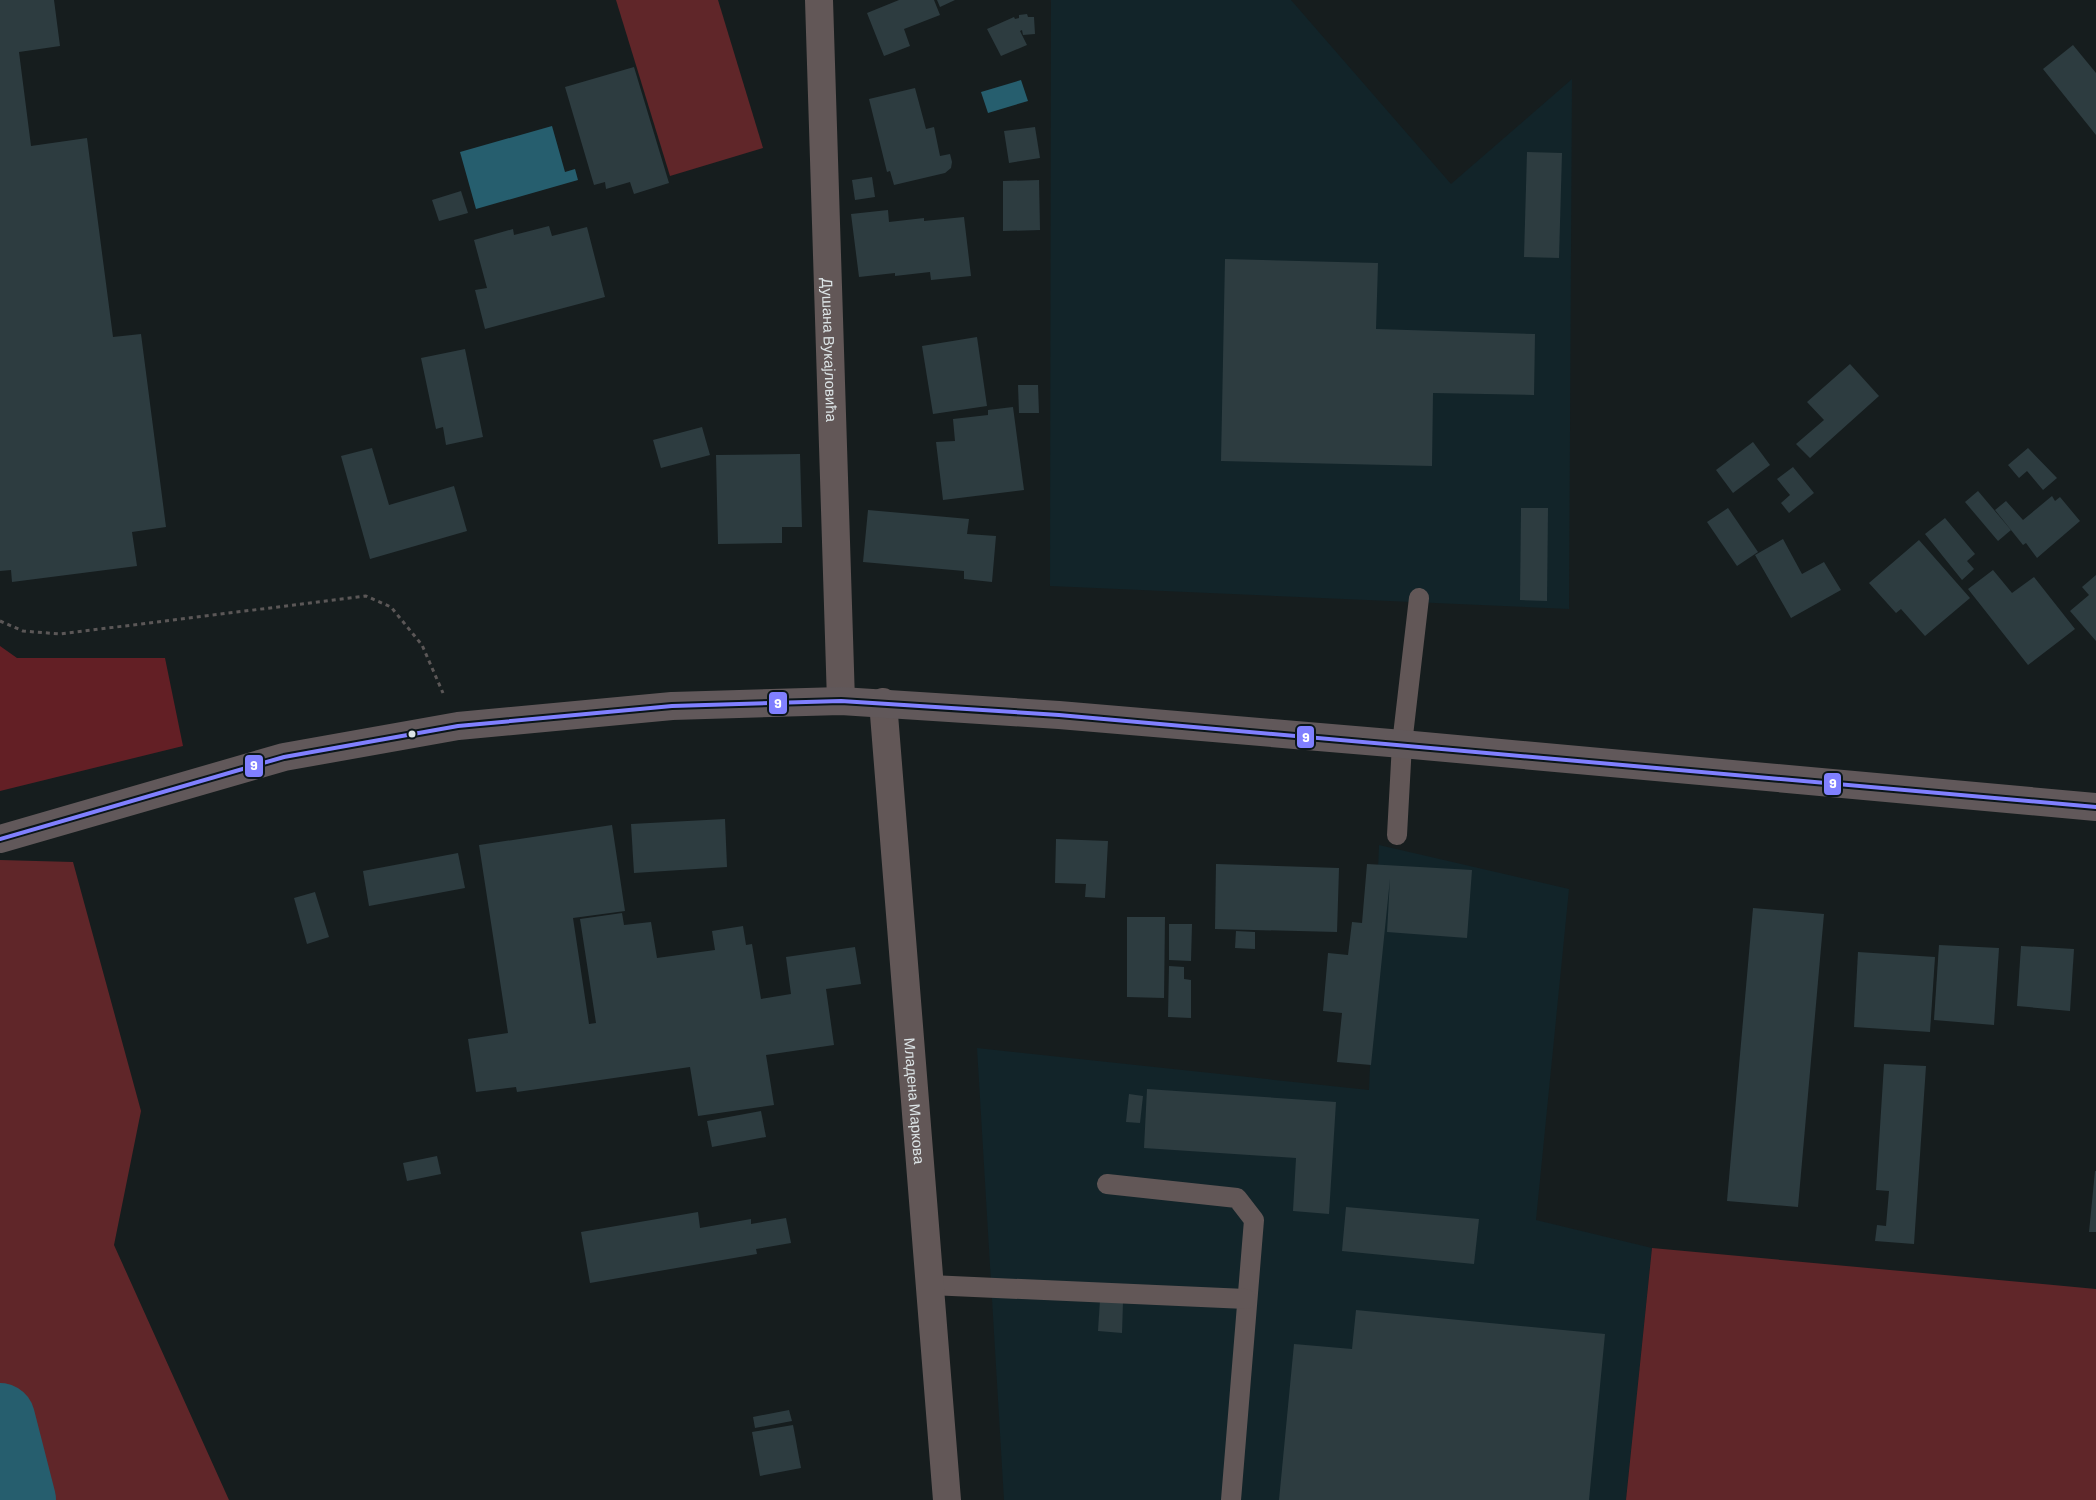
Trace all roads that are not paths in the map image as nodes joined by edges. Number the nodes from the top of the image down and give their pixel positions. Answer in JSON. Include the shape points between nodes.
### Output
{"nodes":[{"id":1,"x":819,"y":0,"type":"edge"},
{"id":2,"x":1418,"y":598,"type":"dead end"},
{"id":3,"x":841,"y":701,"type":"junction"},
{"id":4,"x":883,"y":702,"type":"junction"},
{"id":5,"x":1402,"y":744,"type":"junction"},
{"id":6,"x":2096,"y":807,"type":"edge"},
{"id":7,"x":1397,"y":835,"type":"dead end"},
{"id":8,"x":0,"y":839,"type":"edge"},
{"id":9,"x":1107,"y":1184,"type":"dead end"},
{"id":10,"x":930,"y":1285,"type":"junction"},
{"id":11,"x":1246,"y":1299,"type":"junction"},
{"id":12,"x":947,"y":1500,"type":"edge"},
{"id":13,"x":1231,"y":1500,"type":"edge"}],
"edges":[{"from":1,"to":3,"type":"street","name":"Душана Вукајловића"},
{"from":2,"to":5,"type":"lane"},
{"from":3,"to":4,"type":"main road"},
{"from":3,"to":8,"type":"main road","via":[[672,706],[458,726],[284,756]]},
{"from":4,"to":5,"type":"main road"},
{"from":4,"to":10,"type":"street","name":"Младена Маркова"},
{"from":5,"to":6,"type":"main road"},
{"from":5,"to":7,"type":"lane"},
{"from":9,"to":11,"type":"lane","via":[[1237,1198],[1254,1220]]},
{"from":10,"to":11,"type":"lane"},
{"from":10,"to":12,"type":"street","name":"Младена Маркова"},
{"from":11,"to":13,"type":"lane"}]}
